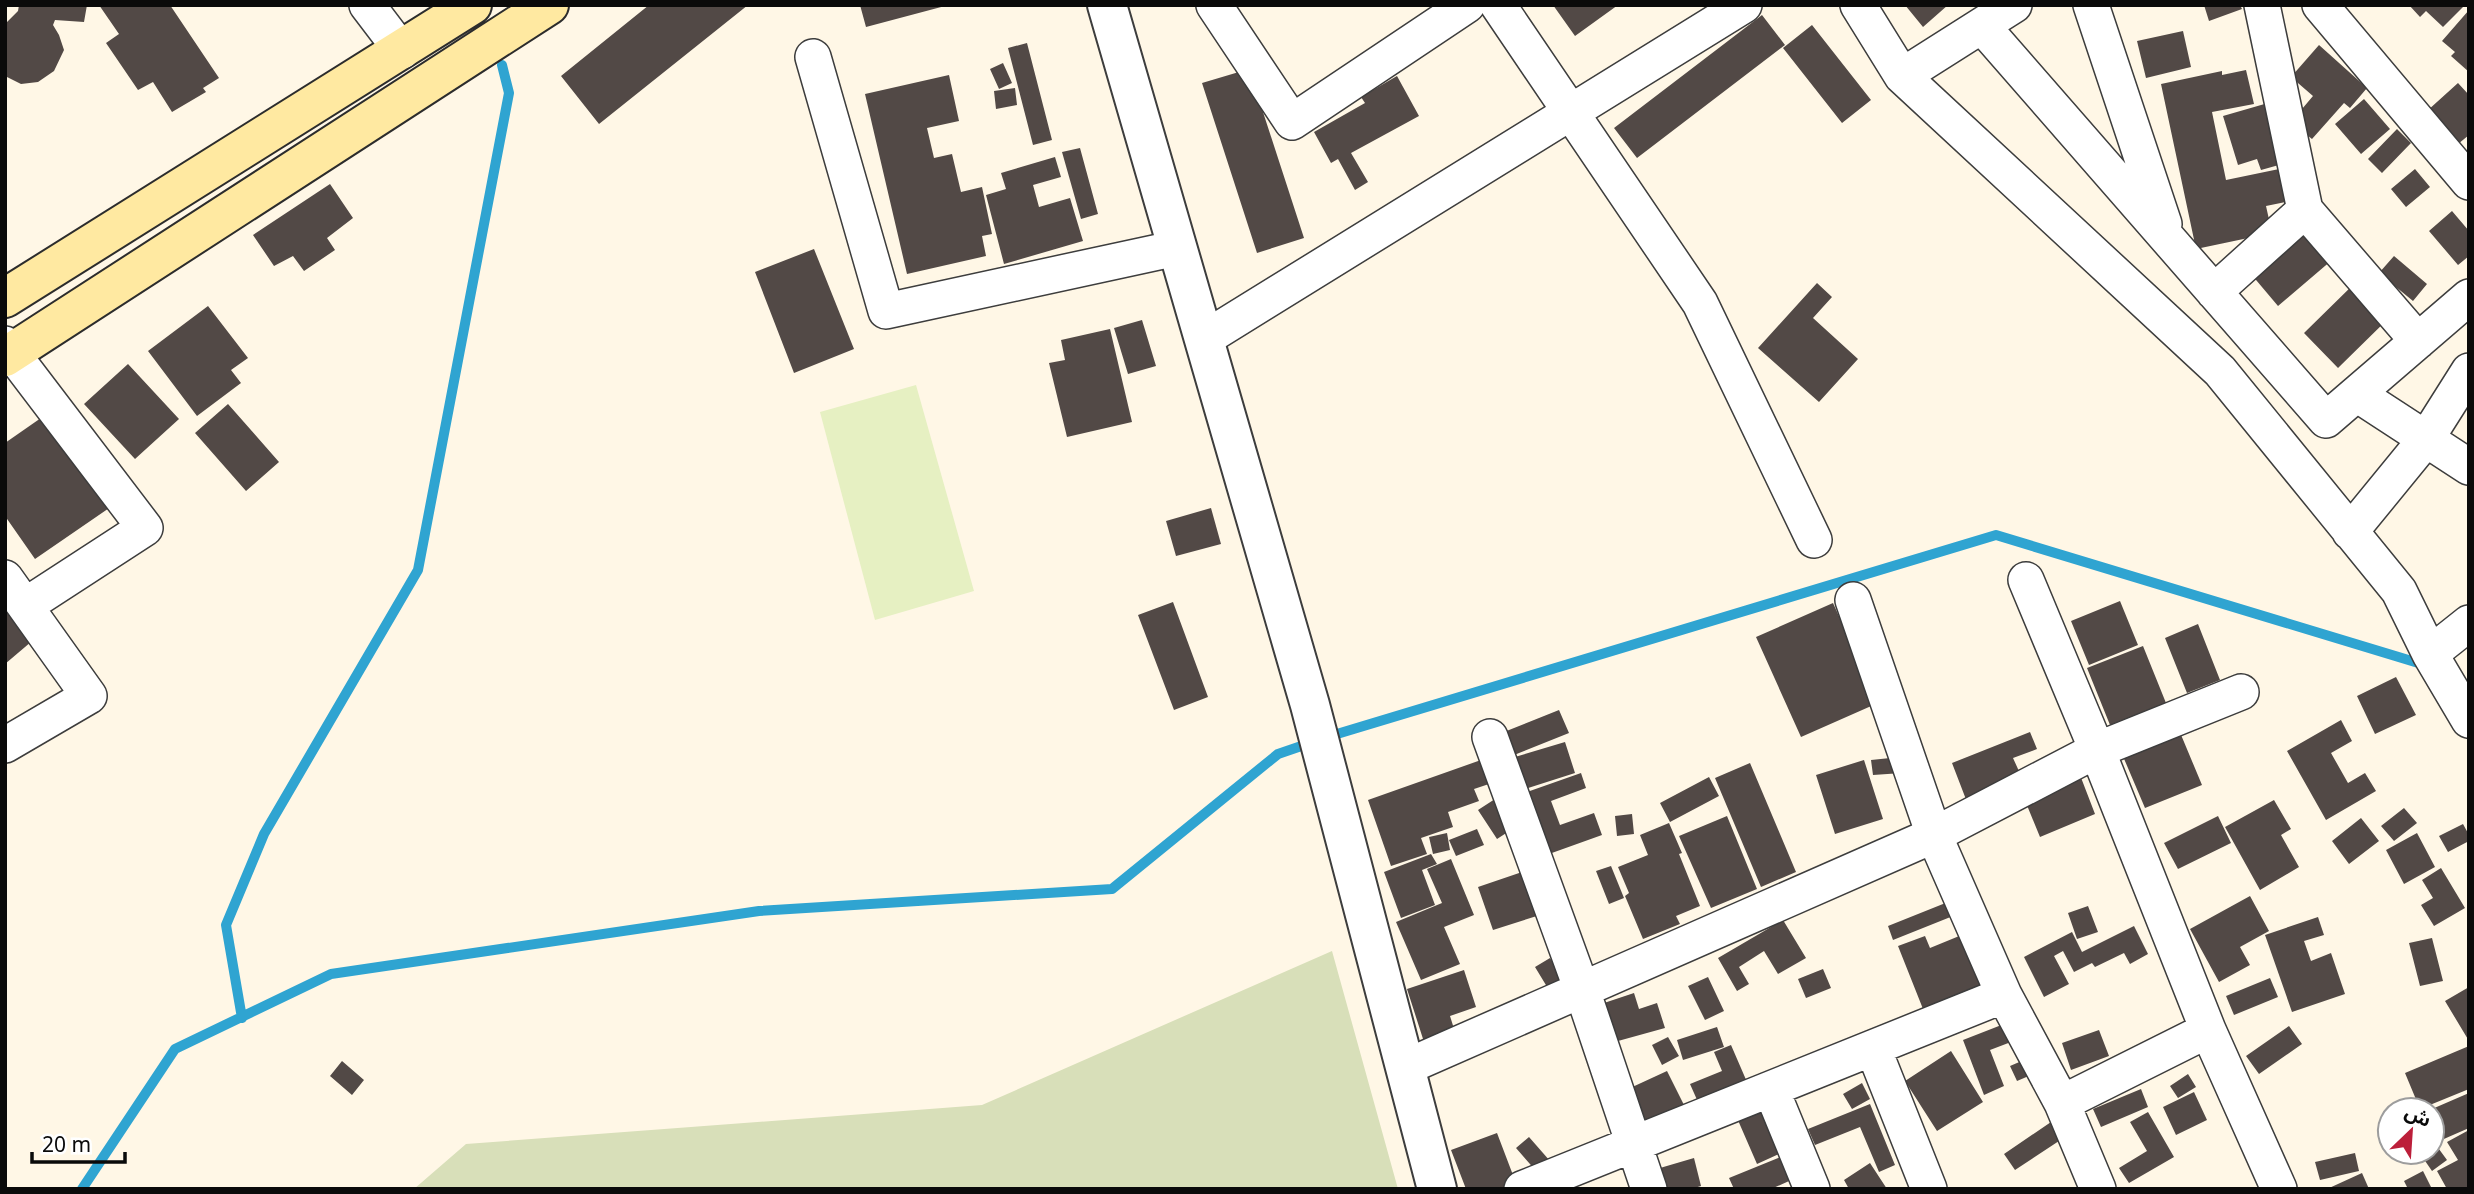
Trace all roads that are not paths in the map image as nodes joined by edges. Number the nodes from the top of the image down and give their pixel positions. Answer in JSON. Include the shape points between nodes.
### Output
{"nodes":[{"id":1,"x":367,"y":5,"type":"edge"},
{"id":2,"x":472,"y":5,"type":"edge"},
{"id":3,"x":549,"y":5,"type":"edge"},
{"id":4,"x":1107,"y":5,"type":"edge"},
{"id":5,"x":1214,"y":5,"type":"edge"},
{"id":6,"x":1467,"y":5,"type":"edge"},
{"id":7,"x":1498,"y":5,"type":"edge"},
{"id":8,"x":1744,"y":5,"type":"edge"},
{"id":9,"x":1858,"y":5,"type":"edge"},
{"id":10,"x":2014,"y":5,"type":"edge"},
{"id":11,"x":2091,"y":5,"type":"edge"},
{"id":12,"x":2262,"y":5,"type":"edge"},
{"id":13,"x":2320,"y":5,"type":"edge"},
{"id":14,"x":1983,"y":27,"type":"junction"},
{"id":15,"x":402,"y":51,"type":"junction"},
{"id":16,"x":813,"y":57,"type":"dead end"},
{"id":17,"x":1902,"y":76,"type":"junction"},
{"id":18,"x":1571,"y":113,"type":"junction"},
{"id":19,"x":284,"y":125,"type":"junction"},
{"id":20,"x":306,"y":161,"type":"junction"},
{"id":21,"x":2469,"y":182,"type":"edge"},
{"id":22,"x":2305,"y":210,"type":"junction"},
{"id":23,"x":2170,"y":242,"type":"junction"},
{"id":24,"x":1177,"y":248,"type":"junction"},
{"id":25,"x":2214,"y":292,"type":"junction"},
{"id":26,"x":2469,"y":297,"type":"edge"},
{"id":27,"x":5,"y":298,"type":"edge"},
{"id":28,"x":1204,"y":339,"type":"junction"},
{"id":29,"x":2418,"y":341,"type":"junction"},
{"id":30,"x":8,"y":351,"type":"edge"},
{"id":31,"x":2469,"y":371,"type":"edge"},
{"id":32,"x":2357,"y":394,"type":"junction"},
{"id":33,"x":2426,"y":439,"type":"junction"},
{"id":34,"x":2469,"y":467,"type":"edge"},
{"id":35,"x":2350,"y":532,"type":"junction"},
{"id":36,"x":1814,"y":540,"type":"dead end"},
{"id":37,"x":5,"y":578,"type":"edge"},
{"id":38,"x":2026,"y":580,"type":"dead end"},
{"id":39,"x":1853,"y":600,"type":"dead end"},
{"id":40,"x":25,"y":606,"type":"junction"},
{"id":41,"x":2469,"y":623,"type":"edge"},
{"id":42,"x":2430,"y":654,"type":"junction"},
{"id":43,"x":2241,"y":692,"type":"dead end"},
{"id":44,"x":2468,"y":718,"type":"edge"},
{"id":45,"x":1490,"y":737,"type":"dead end"},
{"id":46,"x":5,"y":745,"type":"edge"},
{"id":47,"x":2097,"y":750,"type":"junction"},
{"id":48,"x":1934,"y":835,"type":"junction"},
{"id":49,"x":1582,"y":989,"type":"junction"},
{"id":50,"x":2004,"y":995,"type":"junction"},
{"id":51,"x":2208,"y":1030,"type":"junction"},
{"id":52,"x":1872,"y":1048,"type":"junction"},
{"id":53,"x":1406,"y":1067,"type":"junction"},
{"id":54,"x":1771,"y":1089,"type":"junction"},
{"id":55,"x":2062,"y":1103,"type":"junction"},
{"id":56,"x":1633,"y":1144,"type":"junction"},
{"id":57,"x":1437,"y":1189,"type":"edge"},
{"id":58,"x":1522,"y":1189,"type":"edge"},
{"id":59,"x":1649,"y":1189,"type":"edge"},
{"id":60,"x":1812,"y":1189,"type":"edge"},
{"id":61,"x":1929,"y":1189,"type":"edge"},
{"id":62,"x":2098,"y":1189,"type":"edge"},
{"id":63,"x":2279,"y":1189,"type":"edge"}],
"edges":[{"from":1,"to":15,"type":"street"},
{"from":2,"to":15,"type":"main road"},
{"from":3,"to":20,"type":"main road"},
{"from":4,"to":24,"type":"street"},
{"from":5,"to":6,"type":"street","via":[[1292,122]]},
{"from":7,"to":18,"type":"street"},
{"from":8,"to":18,"type":"street"},
{"from":9,"to":17,"type":"street"},
{"from":10,"to":14,"type":"street"},
{"from":11,"to":23,"type":"street"},
{"from":12,"to":22,"type":"street"},
{"from":13,"to":21,"type":"street"},
{"from":14,"to":17,"type":"street"},
{"from":14,"to":23,"type":"street"},
{"from":15,"to":19,"type":"main road"},
{"from":16,"to":24,"type":"street","via":[[886,311]]},
{"from":17,"to":35,"type":"street","via":[[2220,371]]},
{"from":18,"to":28,"type":"street"},
{"from":18,"to":36,"type":"street","via":[[1700,303]]},
{"from":19,"to":20,"type":"street"},
{"from":19,"to":27,"type":"main road"},
{"from":20,"to":30,"type":"main road"},
{"from":22,"to":25,"type":"street"},
{"from":22,"to":29,"type":"street"},
{"from":23,"to":25,"type":"street"},
{"from":24,"to":28,"type":"street"},
{"from":25,"to":32,"type":"street","via":[[2326,420]]},
{"from":26,"to":29,"type":"street"},
{"from":28,"to":53,"type":"street","via":[[1310,705]]},
{"from":29,"to":32,"type":"street"},
{"from":30,"to":40,"type":"street","via":[[145,528]]},
{"from":31,"to":33,"type":"street"},
{"from":32,"to":33,"type":"street"},
{"from":33,"to":34,"type":"street"},
{"from":33,"to":35,"type":"street"},
{"from":35,"to":42,"type":"street","via":[[2399,591]]},
{"from":37,"to":40,"type":"street"},
{"from":38,"to":47,"type":"street"},
{"from":39,"to":48,"type":"street"},
{"from":40,"to":46,"type":"street","via":[[89,696]]},
{"from":41,"to":42,"type":"street"},
{"from":42,"to":44,"type":"street"},
{"from":43,"to":47,"type":"street"},
{"from":45,"to":49,"type":"street"},
{"from":47,"to":48,"type":"street"},
{"from":47,"to":51,"type":"street"},
{"from":48,"to":49,"type":"street"},
{"from":48,"to":50,"type":"street"},
{"from":49,"to":53,"type":"street"},
{"from":49,"to":56,"type":"street"},
{"from":50,"to":52,"type":"street"},
{"from":50,"to":55,"type":"street"},
{"from":51,"to":55,"type":"street"},
{"from":51,"to":63,"type":"street"},
{"from":52,"to":54,"type":"street"},
{"from":52,"to":61,"type":"street"},
{"from":53,"to":57,"type":"street"},
{"from":54,"to":56,"type":"street"},
{"from":54,"to":60,"type":"street"},
{"from":55,"to":62,"type":"street"},
{"from":56,"to":58,"type":"street"},
{"from":56,"to":59,"type":"street"}]}
